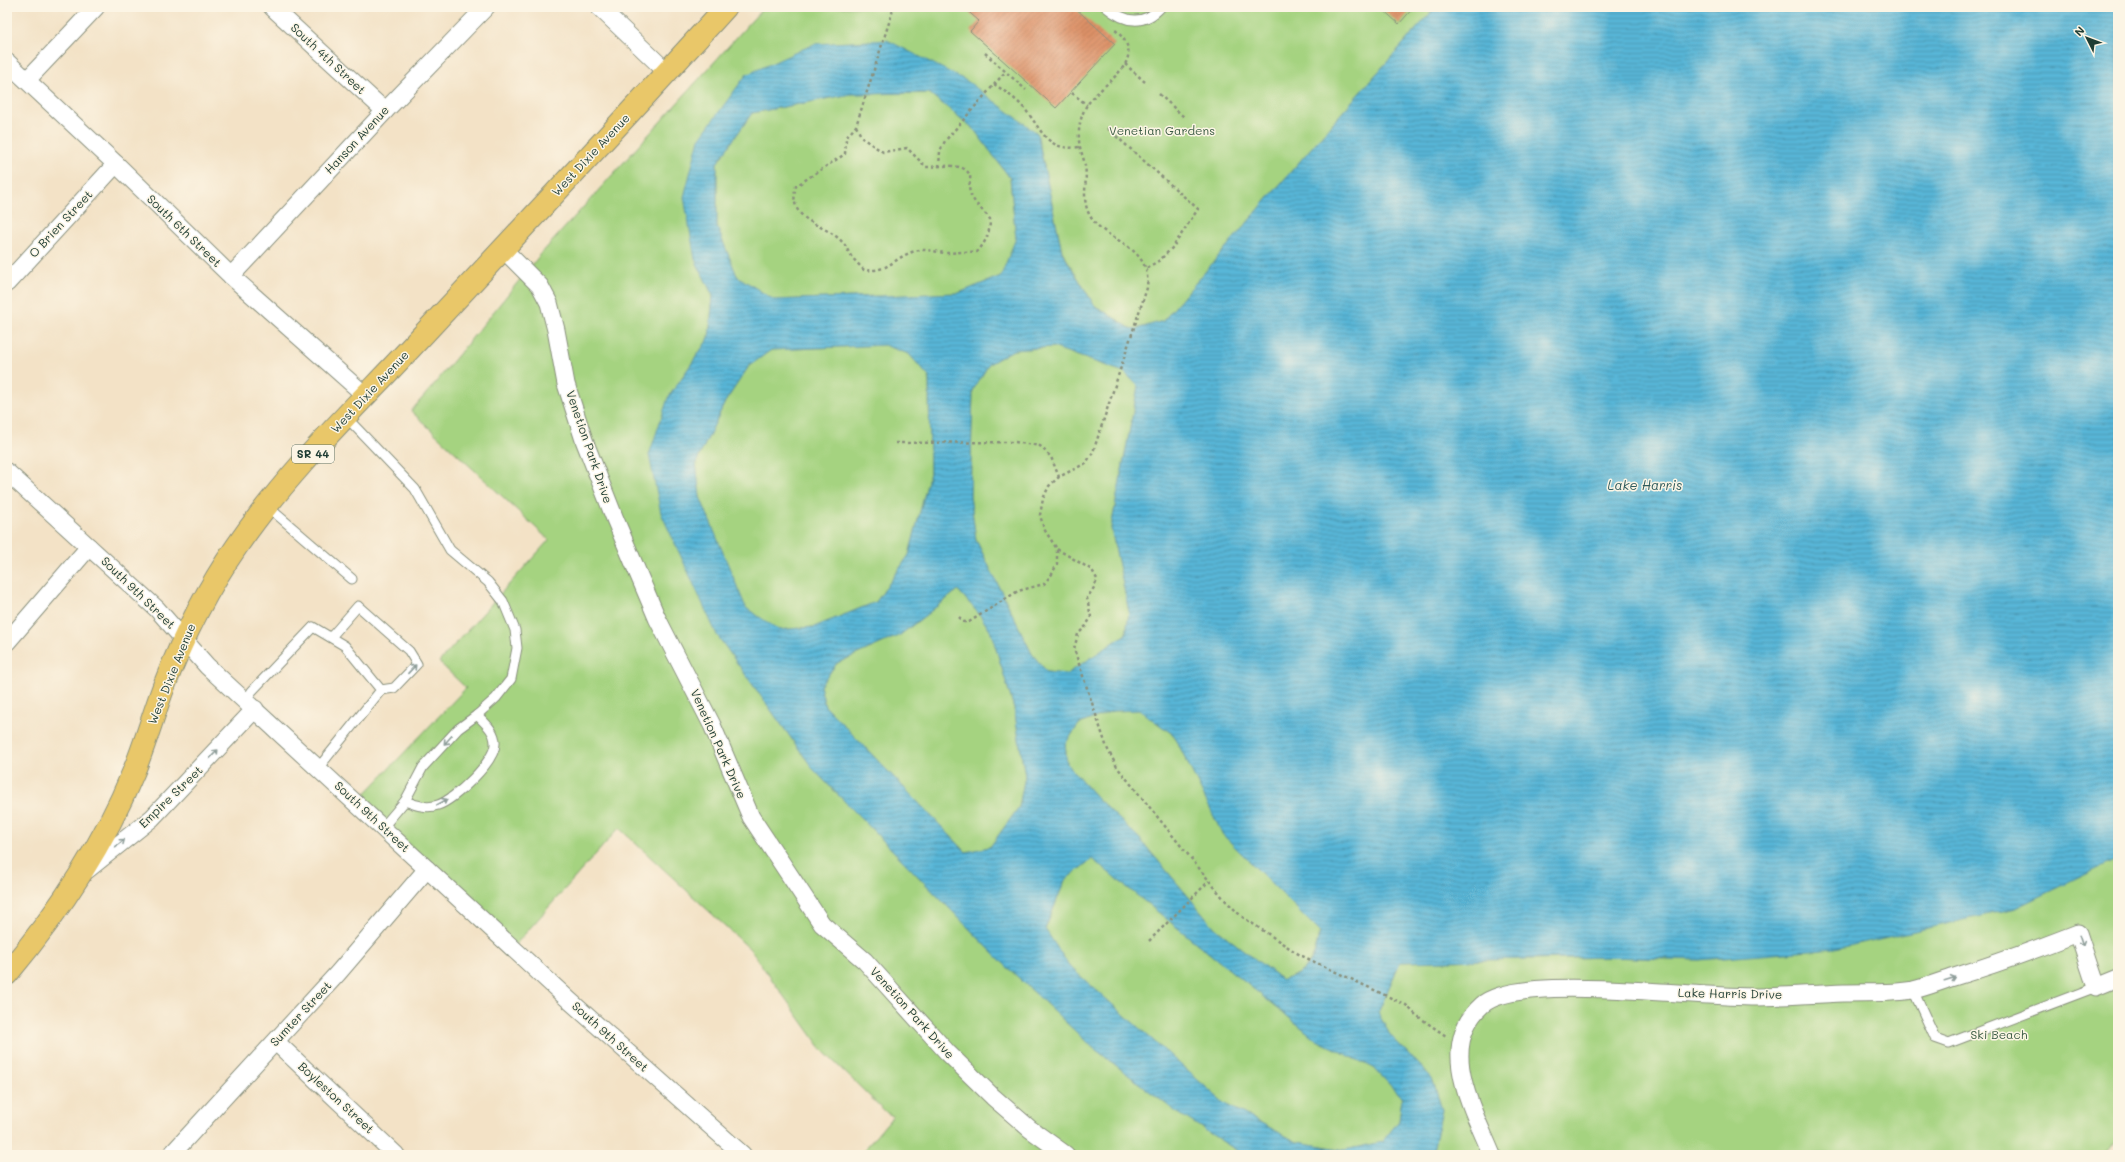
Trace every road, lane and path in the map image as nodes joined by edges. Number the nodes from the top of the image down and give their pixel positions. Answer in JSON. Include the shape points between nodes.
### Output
{"nodes":[{"id":1,"x":96,"y":7,"type":"edge"},
{"id":2,"x":272,"y":7,"type":"edge"},
{"id":3,"x":486,"y":7,"type":"edge"},
{"id":4,"x":599,"y":7,"type":"edge"},
{"id":5,"x":726,"y":7,"type":"edge"},
{"id":6,"x":894,"y":7,"type":"edge"},
{"id":7,"x":1106,"y":7,"type":"edge"},
{"id":8,"x":1162,"y":7,"type":"edge"},
{"id":9,"x":1109,"y":24,"type":"dead end"},
{"id":10,"x":985,"y":53,"type":"dead end"},
{"id":11,"x":7,"y":62,"type":"edge"},
{"id":12,"x":1125,"y":64,"type":"junction"},
{"id":13,"x":667,"y":72,"type":"junction"},
{"id":14,"x":1006,"y":72,"type":"junction"},
{"id":15,"x":27,"y":80,"type":"junction"},
{"id":16,"x":1145,"y":82,"type":"dead end"},
{"id":17,"x":994,"y":84,"type":"junction"},
{"id":18,"x":1026,"y":90,"type":"dead end"},
{"id":19,"x":1072,"y":93,"type":"dead end"},
{"id":20,"x":1159,"y":94,"type":"dead end"},
{"id":21,"x":1087,"y":105,"type":"junction"},
{"id":22,"x":385,"y":111,"type":"junction"},
{"id":23,"x":1184,"y":117,"type":"dead end"},
{"id":24,"x":856,"y":126,"type":"junction"},
{"id":25,"x":1107,"y":128,"type":"dead end"},
{"id":26,"x":1080,"y":147,"type":"junction"},
{"id":27,"x":116,"y":164,"type":"junction"},
{"id":28,"x":939,"y":167,"type":"junction"},
{"id":29,"x":503,"y":249,"type":"junction"},
{"id":30,"x":1145,"y":269,"type":"junction"},
{"id":31,"x":230,"y":276,"type":"junction"},
{"id":32,"x":7,"y":283,"type":"edge"},
{"id":33,"x":366,"y":396,"type":"junction"},
{"id":34,"x":346,"y":417,"type":"junction"},
{"id":35,"x":895,"y":443,"type":"dead end"},
{"id":36,"x":7,"y":472,"type":"edge"},
{"id":37,"x":1059,"y":476,"type":"junction"},
{"id":38,"x":267,"y":506,"type":"junction"},
{"id":39,"x":89,"y":547,"type":"junction"},
{"id":40,"x":1057,"y":549,"type":"junction"},
{"id":41,"x":352,"y":579,"type":"dead end"},
{"id":42,"x":959,"y":617,"type":"dead end"},
{"id":43,"x":331,"y":637,"type":"junction"},
{"id":44,"x":184,"y":638,"type":"junction"},
{"id":45,"x":7,"y":642,"type":"edge"},
{"id":46,"x":381,"y":690,"type":"junction"},
{"id":47,"x":250,"y":705,"type":"junction"},
{"id":48,"x":477,"y":715,"type":"junction"},
{"id":49,"x":318,"y":767,"type":"junction"},
{"id":50,"x":405,"y":801,"type":"junction"},
{"id":51,"x":383,"y":827,"type":"junction"},
{"id":52,"x":427,"y":869,"type":"junction"},
{"id":53,"x":79,"y":876,"type":"junction"},
{"id":54,"x":1209,"y":881,"type":"junction"},
{"id":55,"x":1149,"y":941,"type":"dead end"},
{"id":56,"x":7,"y":974,"type":"edge"},
{"id":57,"x":2118,"y":978,"type":"edge"},
{"id":58,"x":2096,"y":987,"type":"junction"},
{"id":59,"x":1913,"y":990,"type":"junction"},
{"id":60,"x":1461,"y":1041,"type":"junction"},
{"id":61,"x":276,"y":1042,"type":"junction"},
{"id":62,"x":171,"y":1155,"type":"edge"},
{"id":63,"x":396,"y":1155,"type":"edge"},
{"id":64,"x":743,"y":1155,"type":"edge"},
{"id":65,"x":1066,"y":1155,"type":"edge"},
{"id":66,"x":1492,"y":1155,"type":"edge"}],
"edges":[{"from":1,"to":15,"type":"street"},
{"from":2,"to":22,"type":"street","name":"South 4th Street"},
{"from":3,"to":22,"type":"street","name":"Hanson Avenue"},
{"from":4,"to":13,"type":"street"},
{"from":5,"to":13,"type":"main road","name":"West Dixie Avenue","number":"SR 44"},
{"from":6,"to":24,"type":"path"},
{"from":7,"to":8,"type":"lane","via":[[1119,17],[1137,21],[1150,17]]},
{"from":9,"to":12,"type":"path","via":[[1127,41],[1129,56]]},
{"from":10,"to":14,"type":"path"},
{"from":11,"to":15,"type":"street","name":"South 6th Street"},
{"from":12,"to":16,"type":"path"},
{"from":12,"to":21,"type":"path"},
{"from":13,"to":29,"type":"main road","name":"West Dixie Avenue","number":"SR 44"},
{"from":14,"to":17,"type":"path"},
{"from":14,"to":18,"type":"path"},
{"from":15,"to":27,"type":"street","name":"South 6th Street"},
{"from":17,"to":26,"type":"path","via":[[1022,106],[1049,141],[1063,147]]},
{"from":17,"to":28,"type":"path","via":[[950,134],[940,151]]},
{"from":19,"to":21,"type":"path"},
{"from":20,"to":23,"type":"path"},
{"from":21,"to":26,"type":"path","via":[[1080,126]]},
{"from":22,"to":31,"type":"street","name":"Hanson Avenue"},
{"from":24,"to":28,"type":"path","via":[[862,138],[883,152],[907,148],[926,167]]},
{"from":24,"to":28,"type":"path","via":[[846,138],[845,154],[802,181],[796,186],[794,194],[796,205],[803,217],[829,231],[843,243],[864,270],[878,271],[916,250],[946,253],[977,252],[983,245],[990,232],[990,219],[974,200],[970,191],[970,176],[965,170],[955,166]]},
{"from":25,"to":30,"type":"path","via":[[1198,209],[1173,247],[1160,260]]},
{"from":26,"to":30,"type":"path","via":[[1085,164],[1084,196],[1089,213],[1101,229],[1129,246]]},
{"from":27,"to":31,"type":"street","name":"South 6th Street"},
{"from":27,"to":32,"type":"street","name":"O Brien Street"},
{"from":29,"to":33,"type":"main road","name":"West Dixie Avenue","number":"SR 44"},
{"from":29,"to":65,"type":"street","name":"Venetion Park Drive","via":[[540,286],[549,304],[566,384],[614,519],[657,618],[712,725],[751,817],[822,924],[865,960],[947,1052],[988,1092],[1030,1129]]},
{"from":30,"to":37,"type":"path","via":[[1148,281],[1093,452],[1086,463]]},
{"from":31,"to":33,"type":"street","name":"South 6th Street"},
{"from":33,"to":34,"type":"main road","name":"West Dixie Avenue","number":"SR 44"},
{"from":34,"to":38,"type":"main road","name":"West Dixie Avenue","number":"SR 44"},
{"from":34,"to":48,"type":"lane","via":[[415,489],[450,550],[488,582],[503,601],[515,630],[517,648],[511,679],[496,698]]},
{"from":35,"to":37,"type":"path","via":[[1015,442],[1040,446],[1051,457]]},
{"from":36,"to":39,"type":"street","name":"South 9th Street"},
{"from":37,"to":40,"type":"path","via":[[1049,486],[1040,514],[1044,529]]},
{"from":38,"to":41,"type":"lane"},
{"from":38,"to":44,"type":"main road","name":"West Dixie Avenue","number":"SR 44","via":[[237,546]]},
{"from":39,"to":44,"type":"street","name":"South 9th Street","via":[[157,609]]},
{"from":39,"to":45,"type":"street"},
{"from":40,"to":42,"type":"path","via":[[1057,564],[1044,584],[1018,591],[969,622],[964,622]]},
{"from":40,"to":54,"type":"path","via":[[1092,570],[1097,579],[1087,598],[1091,617],[1078,634],[1074,649],[1107,748],[1127,780]]},
{"from":43,"to":46,"type":"lane","via":[[345,646]]},
{"from":46,"to":43,"type":"lane","one_way":true,"via":[[394,688],[417,664],[408,651],[358,606]]},
{"from":43,"to":47,"type":"lane","via":[[313,627],[252,691]]},
{"from":44,"to":47,"type":"street","name":"South 9th Street","via":[[207,666]]},
{"from":44,"to":53,"type":"main road","name":"West Dixie Avenue","number":"SR 44","via":[[134,773]]},
{"from":46,"to":49,"type":"lane"},
{"from":47,"to":49,"type":"street","name":"South 9th Street"},
{"from":53,"to":47,"type":"street","name":"Empire Street","one_way":true,"via":[[152,818]]},
{"from":48,"to":50,"type":"lane","one_way":true,"via":[[458,729],[423,767]]},
{"from":50,"to":48,"type":"lane","one_way":true,"via":[[422,807],[438,805],[474,777],[491,758],[495,750],[493,734]]},
{"from":49,"to":51,"type":"street","name":"South 9th Street"},
{"from":50,"to":51,"type":"lane"},
{"from":51,"to":52,"type":"street","name":"South 9th Street"},
{"from":52,"to":61,"type":"street","name":"Sumter Street"},
{"from":52,"to":64,"type":"street","name":"South 9th Street"},
{"from":53,"to":56,"type":"main road","name":"West Dixie Avenue","number":"SR 44","via":[[38,937]]},
{"from":54,"to":55,"type":"path"},
{"from":54,"to":60,"type":"path","via":[[1241,916],[1300,955],[1406,1005],[1438,1032]]},
{"from":57,"to":58,"type":"street"},
{"from":58,"to":59,"type":"lane","via":[[1949,1043],[1935,1038]]},
{"from":59,"to":58,"type":"street","name":"Lake Harris Drive","one_way":true,"via":[[1995,965],[2078,933]]},
{"from":59,"to":60,"type":"street","name":"Lake Harris Drive","via":[[1752,997],[1607,989],[1538,989],[1492,998],[1483,1004],[1472,1016]]},
{"from":60,"to":66,"type":"street","name":"Lake Harris Drive","via":[[1463,1081]]},
{"from":61,"to":62,"type":"street","name":"Sumter Street"},
{"from":61,"to":63,"type":"street","name":"Boyleston Street"}]}
